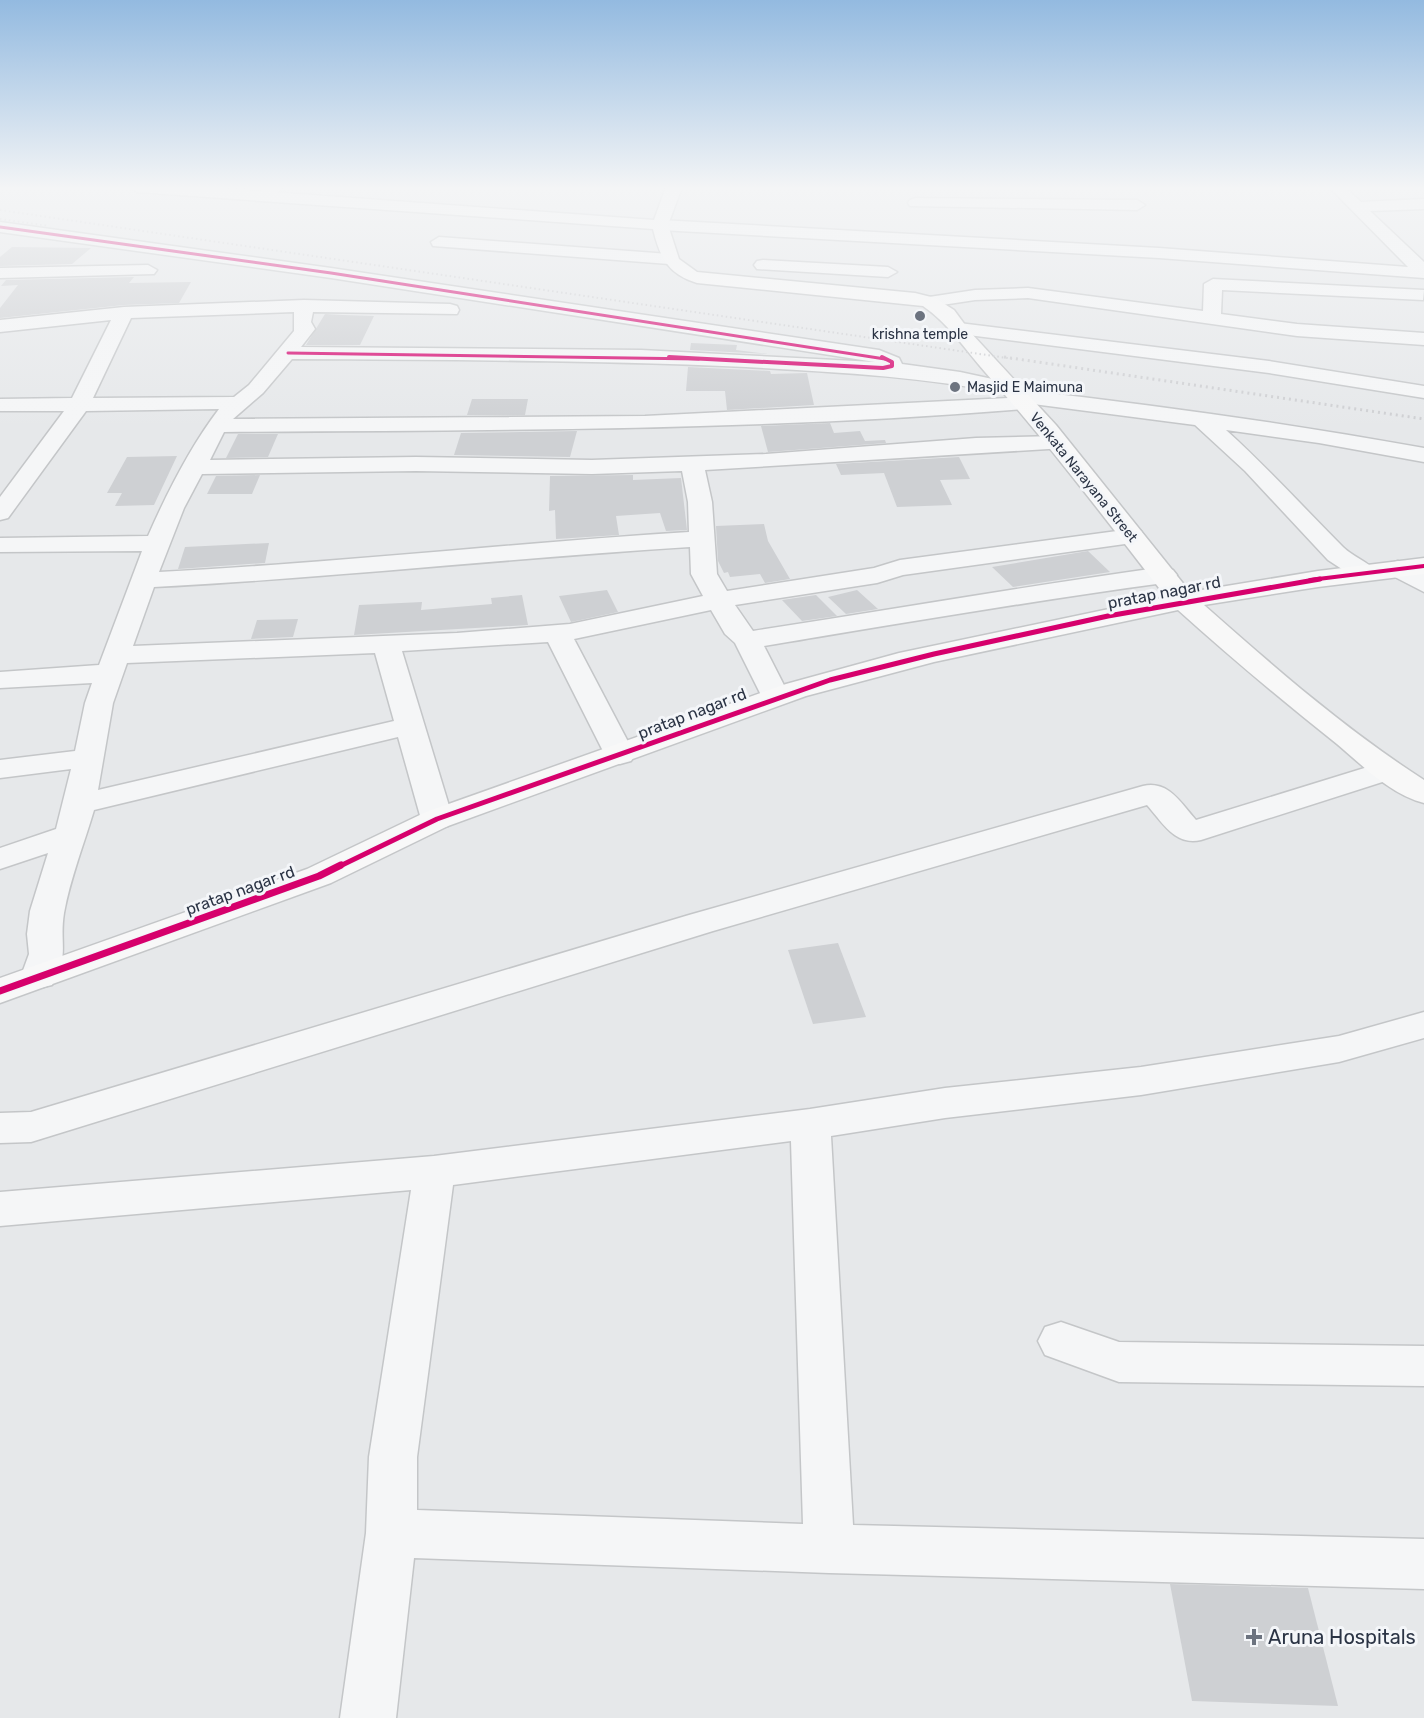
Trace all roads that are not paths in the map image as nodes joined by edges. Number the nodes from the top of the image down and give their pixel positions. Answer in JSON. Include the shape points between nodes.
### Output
{"nodes":[{"id":1,"x":289,"y":267,"type":"edge"},
{"id":2,"x":675,"y":267,"type":"edge"},
{"id":3,"x":813,"y":267,"type":"edge"},
{"id":4,"x":890,"y":267,"type":"edge"},
{"id":5,"x":1343,"y":267,"type":"edge"},
{"id":6,"x":148,"y":270,"type":"dead end"},
{"id":7,"x":888,"y":272,"type":"junction"},
{"id":8,"x":0,"y":273,"type":"edge"},
{"id":9,"x":1424,"y":273,"type":"edge"},
{"id":10,"x":880,"y":294,"type":"junction"},
{"id":11,"x":1424,"y":295,"type":"edge"},
{"id":12,"x":928,"y":302,"type":"junction"},
{"id":13,"x":304,"y":306,"type":"junction"},
{"id":14,"x":476,"y":311,"type":"dead end"},
{"id":15,"x":124,"y":313,"type":"junction"},
{"id":16,"x":1212,"y":318,"type":"junction"},
{"id":17,"x":0,"y":326,"type":"edge"},
{"id":18,"x":958,"y":329,"type":"junction"},
{"id":19,"x":1424,"y":339,"type":"edge"},
{"id":20,"x":288,"y":353,"type":"junction"},
{"id":21,"x":883,"y":368,"type":"junction"},
{"id":22,"x":1424,"y":392,"type":"edge"},
{"id":23,"x":1017,"y":396,"type":"junction"},
{"id":24,"x":237,"y":403,"type":"junction"},
{"id":25,"x":0,"y":405,"type":"edge"},
{"id":26,"x":79,"y":405,"type":"junction"},
{"id":27,"x":1202,"y":420,"type":"junction"},
{"id":28,"x":217,"y":426,"type":"junction"},
{"id":29,"x":1058,"y":443,"type":"junction"},
{"id":30,"x":1415,"y":453,"type":"edge"},
{"id":31,"x":692,"y":463,"type":"junction"},
{"id":32,"x":1424,"y":465,"type":"edge"},
{"id":33,"x":197,"y":467,"type":"junction"},
{"id":34,"x":0,"y":513,"type":"edge"},
{"id":35,"x":1132,"y":536,"type":"junction"},
{"id":36,"x":703,"y":539,"type":"junction"},
{"id":37,"x":157,"y":543,"type":"junction"},
{"id":38,"x":0,"y":545,"type":"edge"},
{"id":39,"x":1411,"y":567,"type":"edge"},
{"id":40,"x":1364,"y":572,"type":"junction"},
{"id":41,"x":1164,"y":575,"type":"junction"},
{"id":42,"x":145,"y":580,"type":"junction"},
{"id":43,"x":1424,"y":584,"type":"edge"},
{"id":44,"x":721,"y":599,"type":"junction"},
{"id":45,"x":1182,"y":600,"type":"junction"},
{"id":46,"x":557,"y":633,"type":"junction"},
{"id":47,"x":747,"y":640,"type":"junction"},
{"id":48,"x":386,"y":644,"type":"junction"},
{"id":49,"x":114,"y":664,"type":"junction"},
{"id":50,"x":0,"y":680,"type":"edge"},
{"id":51,"x":776,"y":695,"type":"junction"},
{"id":52,"x":408,"y":726,"type":"junction"},
{"id":53,"x":620,"y":755,"type":"junction"},
{"id":54,"x":90,"y":758,"type":"junction"},
{"id":55,"x":0,"y":769,"type":"edge"},
{"id":56,"x":1387,"y":770,"type":"junction"},
{"id":57,"x":1424,"y":794,"type":"edge"},
{"id":58,"x":80,"y":804,"type":"junction"},
{"id":59,"x":437,"y":819,"type":"junction"},
{"id":60,"x":69,"y":835,"type":"junction"},
{"id":61,"x":0,"y":859,"type":"edge"},
{"id":62,"x":39,"y":976,"type":"junction"},
{"id":63,"x":0,"y":991,"type":"edge"},
{"id":64,"x":1424,"y":1025,"type":"edge"},
{"id":65,"x":810,"y":1124,"type":"junction"},
{"id":66,"x":0,"y":1128,"type":"edge"},
{"id":67,"x":434,"y":1172,"type":"junction"},
{"id":68,"x":0,"y":1209,"type":"edge"},
{"id":69,"x":1061,"y":1341,"type":"dead end"},
{"id":70,"x":1424,"y":1366,"type":"edge"},
{"id":71,"x":392,"y":1533,"type":"junction"},
{"id":72,"x":829,"y":1549,"type":"junction"},
{"id":73,"x":1424,"y":1564,"type":"edge"},
{"id":74,"x":368,"y":1718,"type":"edge"}],
"edges":[{"from":1,"to":21,"type":"street","via":[[879,356],[892,362],[892,366]]},
{"from":2,"to":10,"type":"street","name":"Venkata Narayana Street","via":[[703,279]]},
{"from":3,"to":7,"type":"street"},
{"from":4,"to":7,"type":"street"},
{"from":5,"to":9,"type":"street"},
{"from":6,"to":8,"type":"street"},
{"from":7,"to":10,"type":"street"},
{"from":10,"to":12,"type":"street","name":"Venkata Narayana Street"},
{"from":11,"to":16,"type":"street","via":[[1213,284]]},
{"from":12,"to":16,"type":"street","via":[[1028,293]]},
{"from":12,"to":18,"type":"street","name":"Venkata Narayana Street","via":[[947,314]]},
{"from":13,"to":14,"type":"street"},
{"from":13,"to":15,"type":"street"},
{"from":13,"to":20,"type":"street","via":[[305,329]]},
{"from":15,"to":17,"type":"street"},
{"from":15,"to":26,"type":"street"},
{"from":16,"to":19,"type":"street","via":[[1296,330]]},
{"from":18,"to":22,"type":"street","via":[[1269,367]]},
{"from":18,"to":23,"type":"street","name":"Venkata Narayana Street"},
{"from":20,"to":21,"type":"street","via":[[641,356]]},
{"from":20,"to":24,"type":"street","via":[[248,398]]},
{"from":21,"to":23,"type":"street","via":[[960,378]]},
{"from":23,"to":27,"type":"street"},
{"from":23,"to":28,"type":"street","via":[[949,409],[645,422]]},
{"from":23,"to":29,"type":"street","name":"Venkata Narayana Street"},
{"from":24,"to":26,"type":"street"},
{"from":24,"to":28,"type":"street"},
{"from":25,"to":26,"type":"street"},
{"from":26,"to":34,"type":"street"},
{"from":27,"to":30,"type":"street"},
{"from":27,"to":40,"type":"street","via":[[1253,466],[1337,555]]},
{"from":28,"to":33,"type":"street"},
{"from":29,"to":31,"type":"street"},
{"from":29,"to":35,"type":"street","name":"Venkata Narayana Street"},
{"from":30,"to":32,"type":"street"},
{"from":31,"to":33,"type":"street"},
{"from":31,"to":36,"type":"street"},
{"from":33,"to":37,"type":"street","via":[[172,508]]},
{"from":35,"to":41,"type":"street","name":"Venkata Narayana Street"},
{"from":35,"to":44,"type":"street","via":[[900,568]]},
{"from":36,"to":42,"type":"street"},
{"from":36,"to":44,"type":"street","via":[[704,574]]},
{"from":37,"to":38,"type":"street"},
{"from":37,"to":42,"type":"street"},
{"from":39,"to":40,"type":"street","name":"pratap nagar rd"},
{"from":39,"to":43,"type":"street"},
{"from":40,"to":45,"type":"street","name":"pratap nagar rd"},
{"from":41,"to":45,"type":"street","name":"Venkata Narayana Street"},
{"from":41,"to":47,"type":"street","via":[[990,599]]},
{"from":42,"to":49,"type":"street"},
{"from":44,"to":46,"type":"street"},
{"from":44,"to":47,"type":"street","via":[[735,628]]},
{"from":45,"to":51,"type":"street","name":"pratap nagar rd","via":[[888,664]]},
{"from":45,"to":56,"type":"street","name":"Venkata Narayana Street","via":[[1252,662]]},
{"from":46,"to":48,"type":"street"},
{"from":46,"to":53,"type":"street"},
{"from":47,"to":51,"type":"street"},
{"from":48,"to":49,"type":"street"},
{"from":48,"to":52,"type":"street"},
{"from":49,"to":50,"type":"street"},
{"from":49,"to":54,"type":"street","via":[[99,703]]},
{"from":51,"to":53,"type":"street","name":"pratap nagar rd"},
{"from":52,"to":58,"type":"street"},
{"from":52,"to":59,"type":"street"},
{"from":53,"to":59,"type":"street","name":"pratap nagar rd"},
{"from":54,"to":55,"type":"street"},
{"from":54,"to":58,"type":"street"},
{"from":56,"to":57,"type":"street","name":"Venkata Narayana Street"},
{"from":56,"to":66,"type":"street","via":[[1190,833],[1154,793],[701,923],[31,1127]]},
{"from":58,"to":60,"type":"street"},
{"from":59,"to":62,"type":"street","name":"pratap nagar rd","via":[[319,876]]},
{"from":60,"to":61,"type":"street"},
{"from":60,"to":62,"type":"street","via":[[47,911],[47,954]]},
{"from":62,"to":63,"type":"street","name":"pratap nagar rd"},
{"from":64,"to":65,"type":"street","via":[[1340,1049],[1141,1081],[945,1103]]},
{"from":65,"to":67,"type":"street"},
{"from":65,"to":72,"type":"street"},
{"from":67,"to":68,"type":"street"},
{"from":67,"to":71,"type":"street","via":[[393,1457]]},
{"from":69,"to":70,"type":"street","via":[[1119,1362]]},
{"from":71,"to":72,"type":"street"},
{"from":71,"to":74,"type":"street"},
{"from":72,"to":73,"type":"street"}]}
